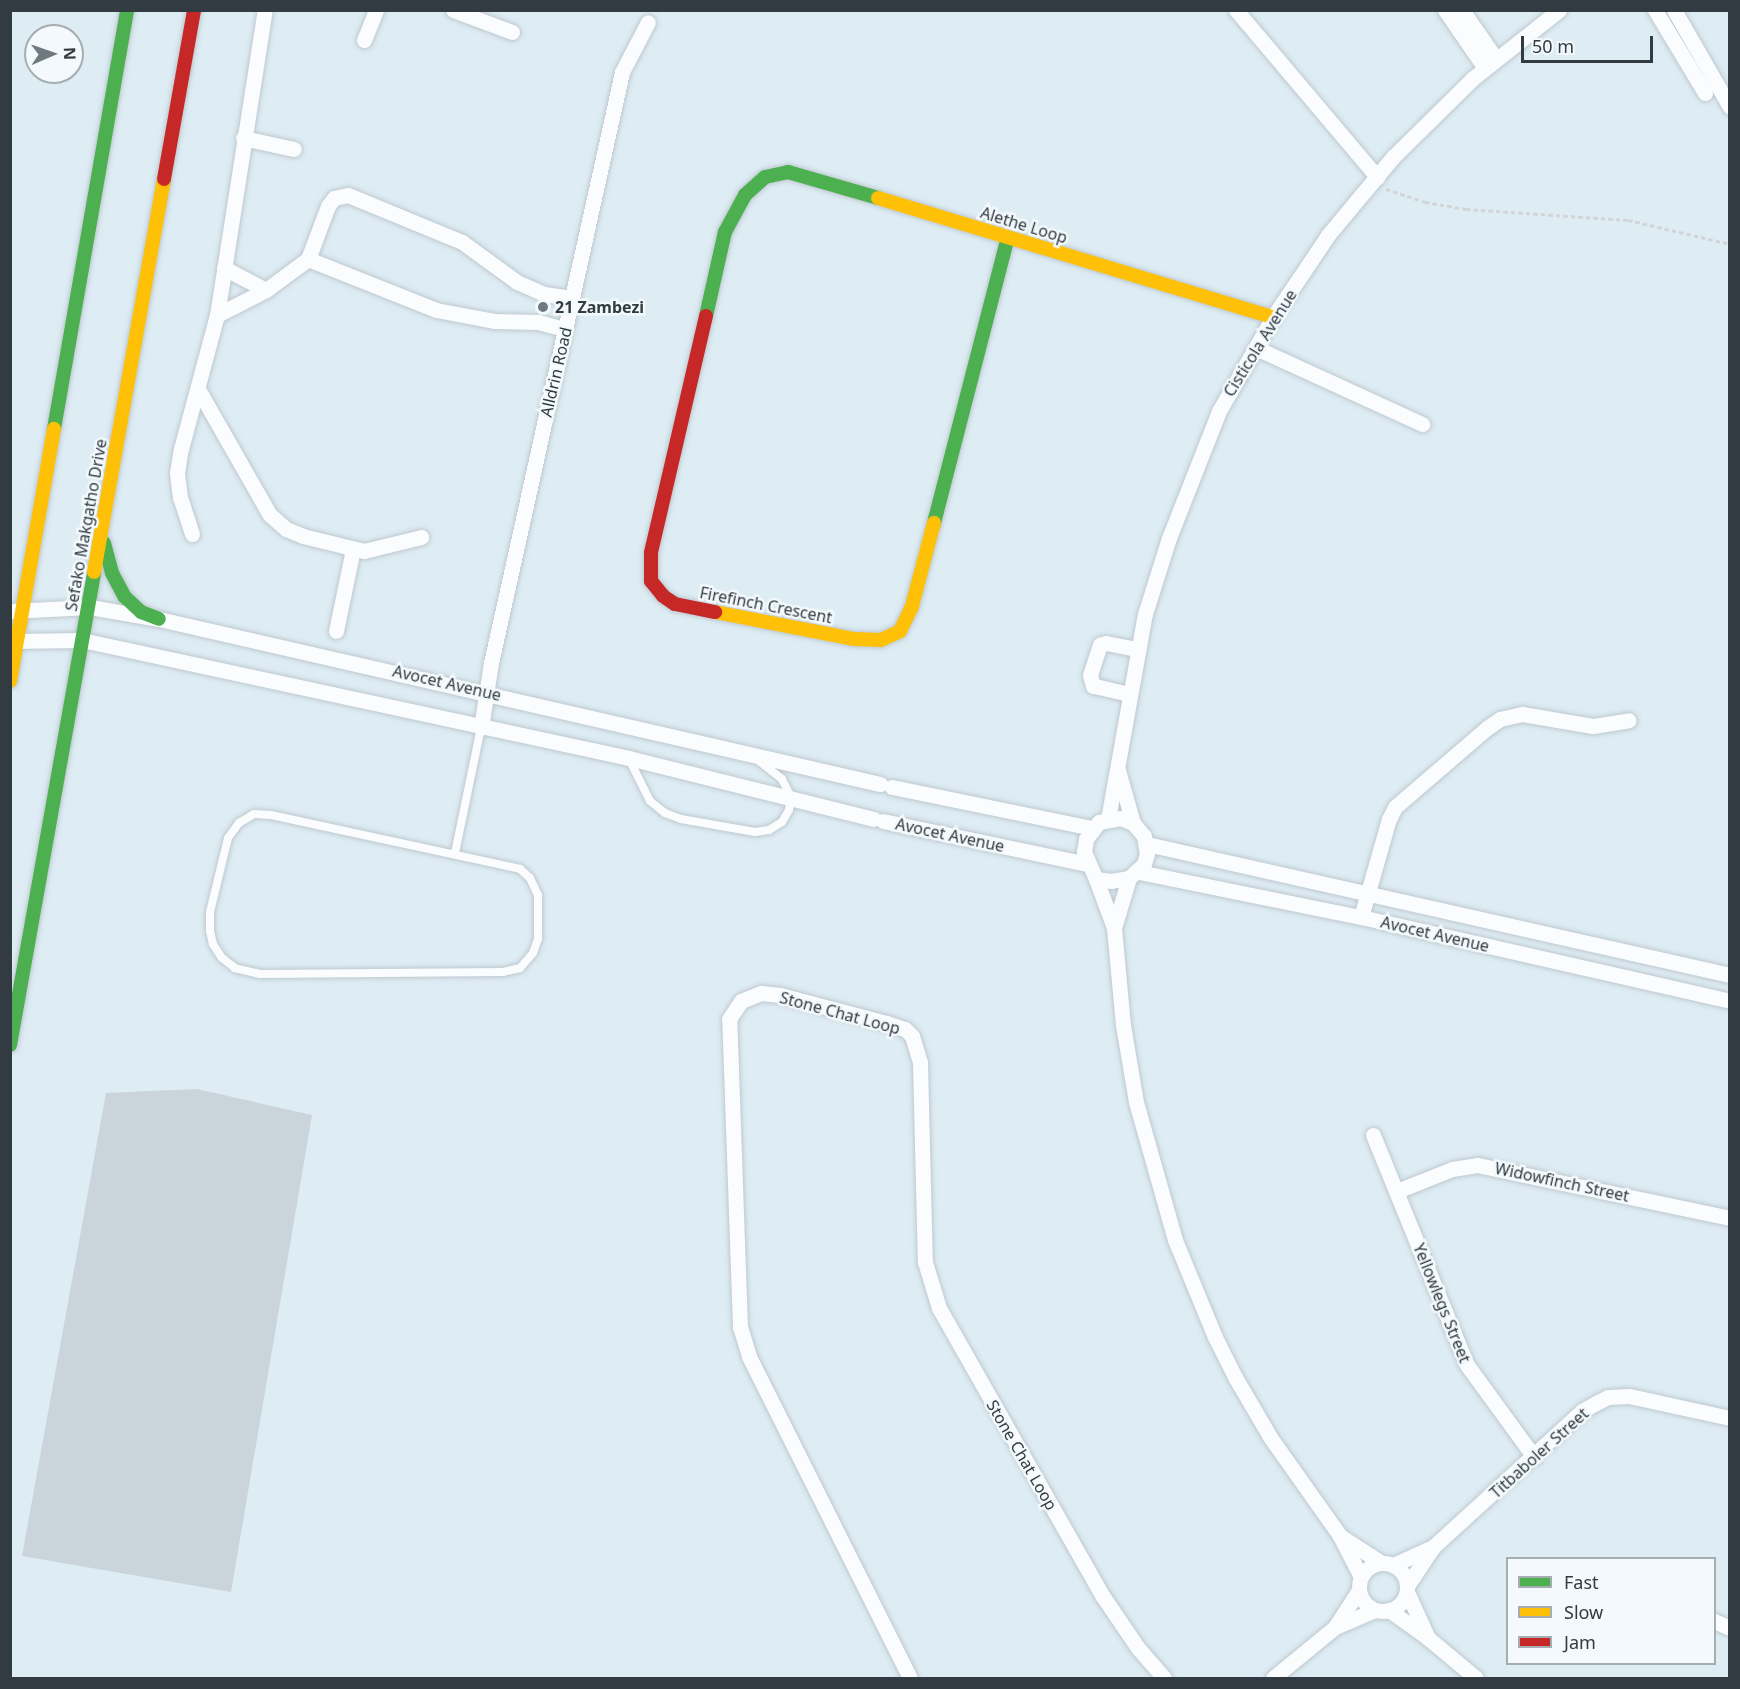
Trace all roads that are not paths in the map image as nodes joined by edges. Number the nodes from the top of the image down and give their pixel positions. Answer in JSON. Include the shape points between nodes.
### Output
{"nodes":[{"id":1,"x":128,"y":10,"type":"edge"},
{"id":2,"x":194,"y":10,"type":"edge"},
{"id":3,"x":265,"y":10,"type":"edge"},
{"id":4,"x":376,"y":10,"type":"edge"},
{"id":5,"x":453,"y":10,"type":"edge"},
{"id":6,"x":1236,"y":10,"type":"edge"},
{"id":7,"x":1445,"y":10,"type":"edge"},
{"id":8,"x":1461,"y":10,"type":"edge"},
{"id":9,"x":1559,"y":10,"type":"edge"},
{"id":10,"x":1655,"y":10,"type":"edge"},
{"id":11,"x":1674,"y":10,"type":"edge"},
{"id":12,"x":648,"y":22,"type":"dead end"},
{"id":13,"x":512,"y":32,"type":"dead end"},
{"id":14,"x":364,"y":40,"type":"dead end"},
{"id":15,"x":1491,"y":64,"type":"junction"},
{"id":16,"x":1705,"y":93,"type":"dead end"},
{"id":17,"x":1730,"y":107,"type":"edge"},
{"id":18,"x":243,"y":138,"type":"junction"},
{"id":19,"x":294,"y":149,"type":"dead end"},
{"id":20,"x":765,"y":177,"type":"joint"},
{"id":21,"x":1374,"y":180,"type":"junction"},
{"id":22,"x":1008,"y":237,"type":"junction"},
{"id":23,"x":309,"y":259,"type":"junction"},
{"id":24,"x":224,"y":268,"type":"junction"},
{"id":25,"x":266,"y":290,"type":"junction"},
{"id":26,"x":572,"y":298,"type":"junction"},
{"id":27,"x":217,"y":315,"type":"junction"},
{"id":28,"x":1273,"y":317,"type":"junction"},
{"id":29,"x":565,"y":329,"type":"junction"},
{"id":30,"x":1256,"y":348,"type":"junction"},
{"id":31,"x":198,"y":389,"type":"junction"},
{"id":32,"x":1422,"y":424,"type":"dead end"},
{"id":33,"x":105,"y":511,"type":"junction"},
{"id":34,"x":192,"y":534,"type":"dead end"},
{"id":35,"x":421,"y":537,"type":"dead end"},
{"id":36,"x":353,"y":549,"type":"junction"},
{"id":37,"x":90,"y":607,"type":"junction"},
{"id":38,"x":17,"y":610,"type":"edge"},
{"id":39,"x":159,"y":619,"type":"junction"},
{"id":40,"x":336,"y":631,"type":"dead end"},
{"id":41,"x":82,"y":639,"type":"junction"},
{"id":42,"x":14,"y":640,"type":"edge"},
{"id":43,"x":1137,"y":649,"type":"junction"},
{"id":44,"x":10,"y":681,"type":"edge"},
{"id":45,"x":485,"y":692,"type":"junction"},
{"id":46,"x":1129,"y":694,"type":"junction"},
{"id":47,"x":1629,"y":720,"type":"dead end"},
{"id":48,"x":481,"y":728,"type":"junction"},
{"id":49,"x":749,"y":754,"type":"junction"},
{"id":50,"x":628,"y":758,"type":"junction"},
{"id":51,"x":1117,"y":767,"type":"junction"},
{"id":52,"x":791,"y":797,"type":"junction"},
{"id":53,"x":1108,"y":819,"type":"junction"},
{"id":54,"x":1133,"y":823,"type":"junction"},
{"id":55,"x":1092,"y":828,"type":"junction"},
{"id":56,"x":1147,"y":844,"type":"junction"},
{"id":57,"x":455,"y":853,"type":"junction"},
{"id":58,"x":1087,"y":864,"type":"junction"},
{"id":59,"x":1134,"y":875,"type":"junction"},
{"id":60,"x":1096,"y":879,"type":"junction"},
{"id":61,"x":1366,"y":893,"type":"junction"},
{"id":62,"x":1361,"y":917,"type":"junction"},
{"id":63,"x":1114,"y":928,"type":"junction"},
{"id":64,"x":1730,"y":975,"type":"edge"},
{"id":65,"x":1730,"y":1001,"type":"edge"},
{"id":66,"x":10,"y":1046,"type":"edge"},
{"id":67,"x":1373,"y":1135,"type":"dead end"},
{"id":68,"x":1397,"y":1191,"type":"junction"},
{"id":69,"x":1730,"y":1218,"type":"edge"},
{"id":70,"x":1730,"y":1418,"type":"edge"},
{"id":71,"x":1534,"y":1457,"type":"junction"},
{"id":72,"x":1340,"y":1536,"type":"junction"},
{"id":73,"x":1433,"y":1547,"type":"junction"},
{"id":74,"x":1387,"y":1563,"type":"junction"},
{"id":75,"x":1360,"y":1584,"type":"junction"},
{"id":76,"x":1407,"y":1589,"type":"junction"},
{"id":77,"x":1382,"y":1610,"type":"junction"},
{"id":78,"x":1716,"y":1622,"type":"edge"},
{"id":79,"x":1335,"y":1627,"type":"junction"},
{"id":80,"x":1730,"y":1628,"type":"edge"},
{"id":81,"x":1428,"y":1638,"type":"junction"},
{"id":82,"x":910,"y":1678,"type":"edge"},
{"id":83,"x":1164,"y":1678,"type":"edge"},
{"id":84,"x":1273,"y":1678,"type":"edge"},
{"id":85,"x":1476,"y":1678,"type":"edge"}],
"edges":[{"from":1,"to":38,"type":"main road"},
{"from":2,"to":33,"type":"main road","name":"Sefako Makgatho Drive"},
{"from":3,"to":18,"type":"street"},
{"from":4,"to":14,"type":"street"},
{"from":5,"to":13,"type":"street"},
{"from":6,"to":21,"type":"street"},
{"from":7,"to":15,"type":"street"},
{"from":8,"to":15,"type":"street"},
{"from":9,"to":15,"type":"street","name":"Cisticola Avenue"},
{"from":10,"to":16,"type":"street"},
{"from":11,"to":17,"type":"street"},
{"from":12,"to":26,"type":"street","name":"Alldrin Road","via":[[622,72]]},
{"from":15,"to":21,"type":"street","name":"Cisticola Avenue"},
{"from":18,"to":19,"type":"street"},
{"from":18,"to":24,"type":"street"},
{"from":20,"to":22,"type":"main road","name":"Alethe Loop","via":[[788,172]]},
{"from":20,"to":22,"type":"main road","name":"Firefinch Crescent","via":[[745,195],[725,232],[656,530],[649,569],[651,581],[675,604],[854,639],[881,640],[900,631],[912,606]]},
{"from":21,"to":28,"type":"street","name":"Cisticola Avenue","via":[[1328,235]]},
{"from":22,"to":28,"type":"main road","name":"Alethe Loop"},
{"from":23,"to":25,"type":"street"},
{"from":23,"to":26,"type":"street","via":[[328,206],[334,198],[348,195],[462,242],[517,282],[544,294]]},
{"from":23,"to":29,"type":"street","via":[[436,310]]},
{"from":24,"to":25,"type":"street"},
{"from":24,"to":27,"type":"street"},
{"from":25,"to":27,"type":"street"},
{"from":26,"to":29,"type":"street","name":"Alldrin Road"},
{"from":27,"to":31,"type":"street"},
{"from":28,"to":30,"type":"street","name":"Cisticola Avenue"},
{"from":29,"to":45,"type":"street","name":"Alldrin Road"},
{"from":30,"to":32,"type":"street"},
{"from":30,"to":43,"type":"street","name":"Cisticola Avenue","via":[[1219,411],[1192,475],[1165,549]]},
{"from":31,"to":34,"type":"street","via":[[177,473],[180,498]]},
{"from":31,"to":36,"type":"street","via":[[274,519],[297,534]]},
{"from":33,"to":37,"type":"main road","name":"Sefako Makgatho Drive"},
{"from":33,"to":39,"type":"main road","via":[[104,545],[118,586],[141,612]]},
{"from":35,"to":36,"type":"street","via":[[374,550]]},
{"from":36,"to":40,"type":"street"},
{"from":37,"to":38,"type":"street","name":"Avocet Avenue"},
{"from":37,"to":39,"type":"street","name":"Avocet Avenue"},
{"from":37,"to":41,"type":"main road","name":"Sefako Makgatho Drive"},
{"from":38,"to":42,"type":"main road"},
{"from":39,"to":45,"type":"street","name":"Avocet Avenue"},
{"from":41,"to":42,"type":"street","name":"Avocet Avenue"},
{"from":41,"to":48,"type":"street","name":"Avocet Avenue"},
{"from":41,"to":66,"type":"main road","name":"Sefako Makgatho Drive"},
{"from":42,"to":44,"type":"main road"},
{"from":43,"to":46,"type":"street","name":"Cisticola Avenue"},
{"from":43,"to":46,"type":"street","via":[[1100,645],[1090,675],[1093,686]]},
{"from":45,"to":48,"type":"street","name":"Alldrin Road"},
{"from":45,"to":49,"type":"street","name":"Avocet Avenue"},
{"from":46,"to":51,"type":"street","name":"Cisticola Avenue"},
{"from":47,"to":61,"type":"street","via":[[1593,726],[1522,714],[1500,719],[1486,728],[1395,807]]},
{"from":48,"to":50,"type":"street","name":"Avocet Avenue"},
{"from":48,"to":57,"type":"lane"},
{"from":49,"to":52,"type":"lane","via":[[777,774]]},
{"from":49,"to":55,"type":"street","name":"Avocet Avenue"},
{"from":50,"to":52,"type":"street","name":"Avocet Avenue"},
{"from":50,"to":52,"type":"lane","via":[[650,801],[681,819],[743,831],[765,831],[786,819]]},
{"from":51,"to":53,"type":"street","name":"Cisticola Avenue"},
{"from":51,"to":54,"type":"street","name":"Cisticola Avenue"},
{"from":52,"to":58,"type":"street","name":"Avocet Avenue","via":[[878,820]]},
{"from":53,"to":54,"type":"street","via":[[1121,818]]},
{"from":53,"to":55,"type":"street"},
{"from":54,"to":56,"type":"street"},
{"from":55,"to":58,"type":"street","via":[[1084,852]]},
{"from":56,"to":59,"type":"street","via":[[1147,854]]},
{"from":56,"to":61,"type":"street","name":"Avocet Avenue"},
{"from":57,"to":57,"type":"lane","via":[[515,867],[533,882],[539,900],[538,939],[531,957],[519,968],[503,972],[260,974],[231,966],[213,944],[210,912],[223,852],[231,832],[248,816],[271,815]]},
{"from":58,"to":60,"type":"street"},
{"from":59,"to":60,"type":"street","via":[[1112,881]]},
{"from":59,"to":62,"type":"street","name":"Avocet Avenue"},
{"from":59,"to":63,"type":"street"},
{"from":60,"to":63,"type":"street"},
{"from":61,"to":62,"type":"street"},
{"from":61,"to":64,"type":"street","name":"Avocet Avenue"},
{"from":62,"to":65,"type":"street","name":"Avocet Avenue"},
{"from":63,"to":72,"type":"street","via":[[1123,1024],[1136,1102],[1175,1240],[1235,1377],[1270,1437]]},
{"from":67,"to":68,"type":"street","name":"Yellowlegs Street"},
{"from":68,"to":69,"type":"street","name":"Widowfinch Street","via":[[1452,1169],[1484,1165]]},
{"from":68,"to":71,"type":"street","name":"Yellowlegs Street","via":[[1467,1365]]},
{"from":70,"to":71,"type":"street","name":"Titbaboler Street","via":[[1629,1396],[1608,1397],[1582,1411]]},
{"from":71,"to":73,"type":"street","name":"Titbaboler Street"},
{"from":72,"to":74,"type":"street"},
{"from":72,"to":75,"type":"street"},
{"from":73,"to":74,"type":"street","name":"Titbaboler Street"},
{"from":73,"to":76,"type":"street","name":"Titbaboler Street"},
{"from":74,"to":75,"type":"street","via":[[1368,1567]]},
{"from":74,"to":76,"type":"street","via":[[1403,1573]]},
{"from":75,"to":77,"type":"street","via":[[1364,1602]]},
{"from":75,"to":79,"type":"street"},
{"from":76,"to":77,"type":"street","via":[[1400,1604]]},
{"from":76,"to":81,"type":"street"},
{"from":77,"to":79,"type":"street"},
{"from":77,"to":81,"type":"street"},
{"from":78,"to":80,"type":"street"},
{"from":79,"to":84,"type":"street"},
{"from":81,"to":85,"type":"street"},
{"from":82,"to":83,"type":"street","name":"Stone Chat Loop","via":[[749,1356],[741,1327],[729,1019],[741,1001],[762,993],[886,1023],[905,1029],[912,1036],[920,1063],[925,1262],[939,1308],[1102,1595]]}]}
